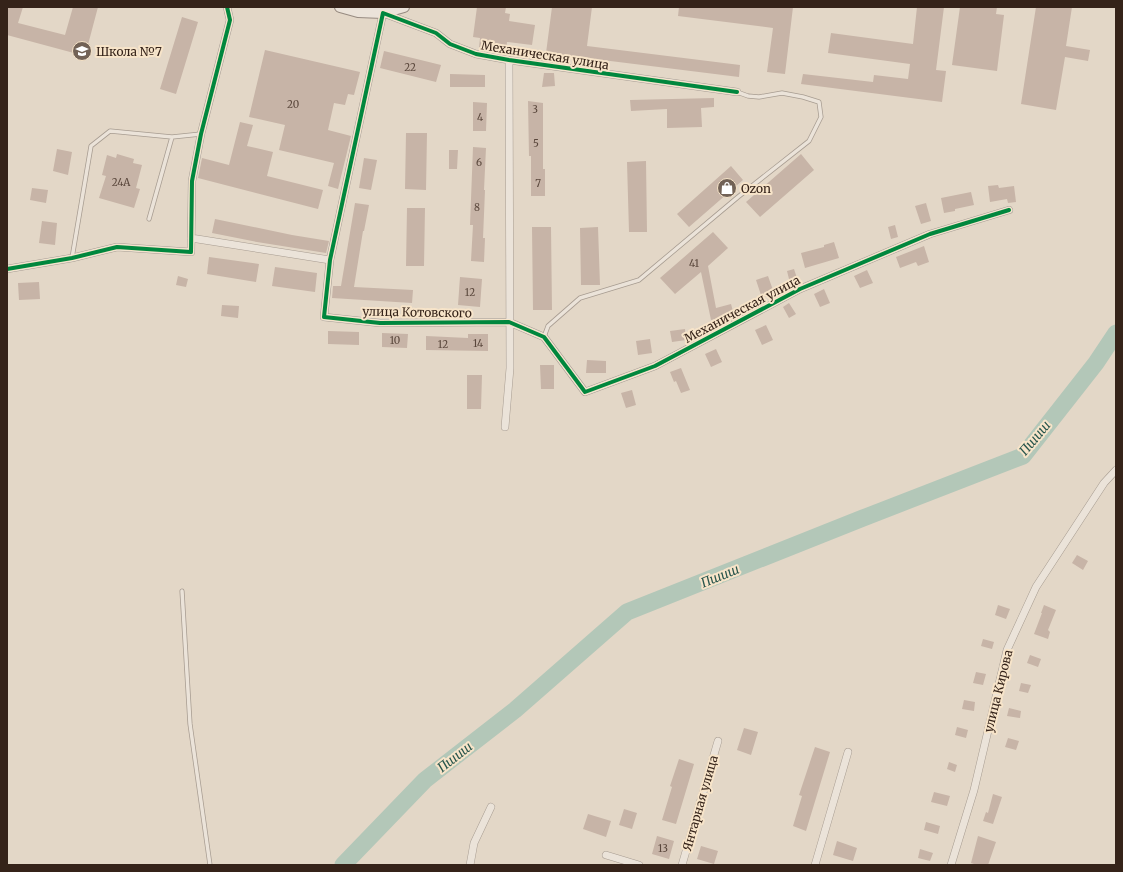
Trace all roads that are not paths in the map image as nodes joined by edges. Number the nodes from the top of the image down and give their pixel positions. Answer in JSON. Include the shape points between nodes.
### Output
{"nodes":[{"id":1,"x":227,"y":7,"type":"edge"},
{"id":2,"x":340,"y":7,"type":"edge"},
{"id":3,"x":404,"y":7,"type":"edge"},
{"id":4,"x":383,"y":13,"type":"junction"},
{"id":5,"x":509,"y":60,"type":"junction"},
{"id":6,"x":737,"y":92,"type":"joint"},
{"id":7,"x":201,"y":134,"type":"junction"},
{"id":8,"x":172,"y":137,"type":"junction"},
{"id":9,"x":1009,"y":210,"type":"dead end"},
{"id":10,"x":150,"y":219,"type":"dead end"},
{"id":11,"x":191,"y":238,"type":"junction"},
{"id":12,"x":72,"y":258,"type":"junction"},
{"id":13,"x":330,"y":260,"type":"junction"},
{"id":14,"x":7,"y":269,"type":"edge"},
{"id":15,"x":509,"y":322,"type":"junction"},
{"id":16,"x":544,"y":337,"type":"junction"},
{"id":17,"x":505,"y":427,"type":"dead end"},
{"id":18,"x":1116,"y":470,"type":"edge"},
{"id":19,"x":182,"y":591,"type":"dead end"},
{"id":20,"x":718,"y":741,"type":"dead end"},
{"id":21,"x":848,"y":752,"type":"dead end"},
{"id":22,"x":491,"y":807,"type":"dead end"},
{"id":23,"x":606,"y":855,"type":"dead end"},
{"id":24,"x":210,"y":865,"type":"edge"},
{"id":25,"x":470,"y":865,"type":"edge"},
{"id":26,"x":639,"y":865,"type":"edge"},
{"id":27,"x":682,"y":865,"type":"edge"},
{"id":28,"x":814,"y":865,"type":"edge"},
{"id":29,"x":951,"y":865,"type":"edge"}],
"edges":[{"from":1,"to":7,"type":"street","via":[[230,20]]},
{"from":2,"to":4,"type":"main road","via":[[358,12]]},
{"from":3,"to":4,"type":"main road"},
{"from":4,"to":5,"type":"street","name":"Механическая улица","via":[[436,33],[450,44],[476,54]]},
{"from":4,"to":13,"type":"street"},
{"from":5,"to":6,"type":"street","name":"Механическая улица"},
{"from":5,"to":15,"type":"street","name":"Механическая улица"},
{"from":6,"to":16,"type":"lane","via":[[759,97],[782,93],[803,97],[819,102],[821,117],[809,141],[639,280],[580,298],[548,326]]},
{"from":7,"to":8,"type":"lane"},
{"from":7,"to":11,"type":"street","via":[[192,182]]},
{"from":8,"to":10,"type":"lane"},
{"from":8,"to":12,"type":"lane","via":[[110,131],[91,146]]},
{"from":9,"to":16,"type":"street","name":"Механическая улица","via":[[930,234],[814,283],[655,366],[585,392]]},
{"from":11,"to":12,"type":"street","via":[[191,252],[117,247]]},
{"from":11,"to":13,"type":"street"},
{"from":12,"to":14,"type":"street"},
{"from":13,"to":15,"type":"street","name":"улица Котовского","via":[[324,317],[380,323]]},
{"from":15,"to":16,"type":"street"},
{"from":15,"to":17,"type":"street","name":"Механическая улица","via":[[510,368]]},
{"from":18,"to":29,"type":"street","name":"улица Кирова","via":[[1104,483],[1036,588],[1007,650],[974,790]]},
{"from":19,"to":24,"type":"lane","via":[[190,724]]},
{"from":20,"to":27,"type":"street","name":"Янтарная улица"},
{"from":21,"to":28,"type":"street"},
{"from":22,"to":25,"type":"street","via":[[474,843]]},
{"from":23,"to":26,"type":"street"}]}
